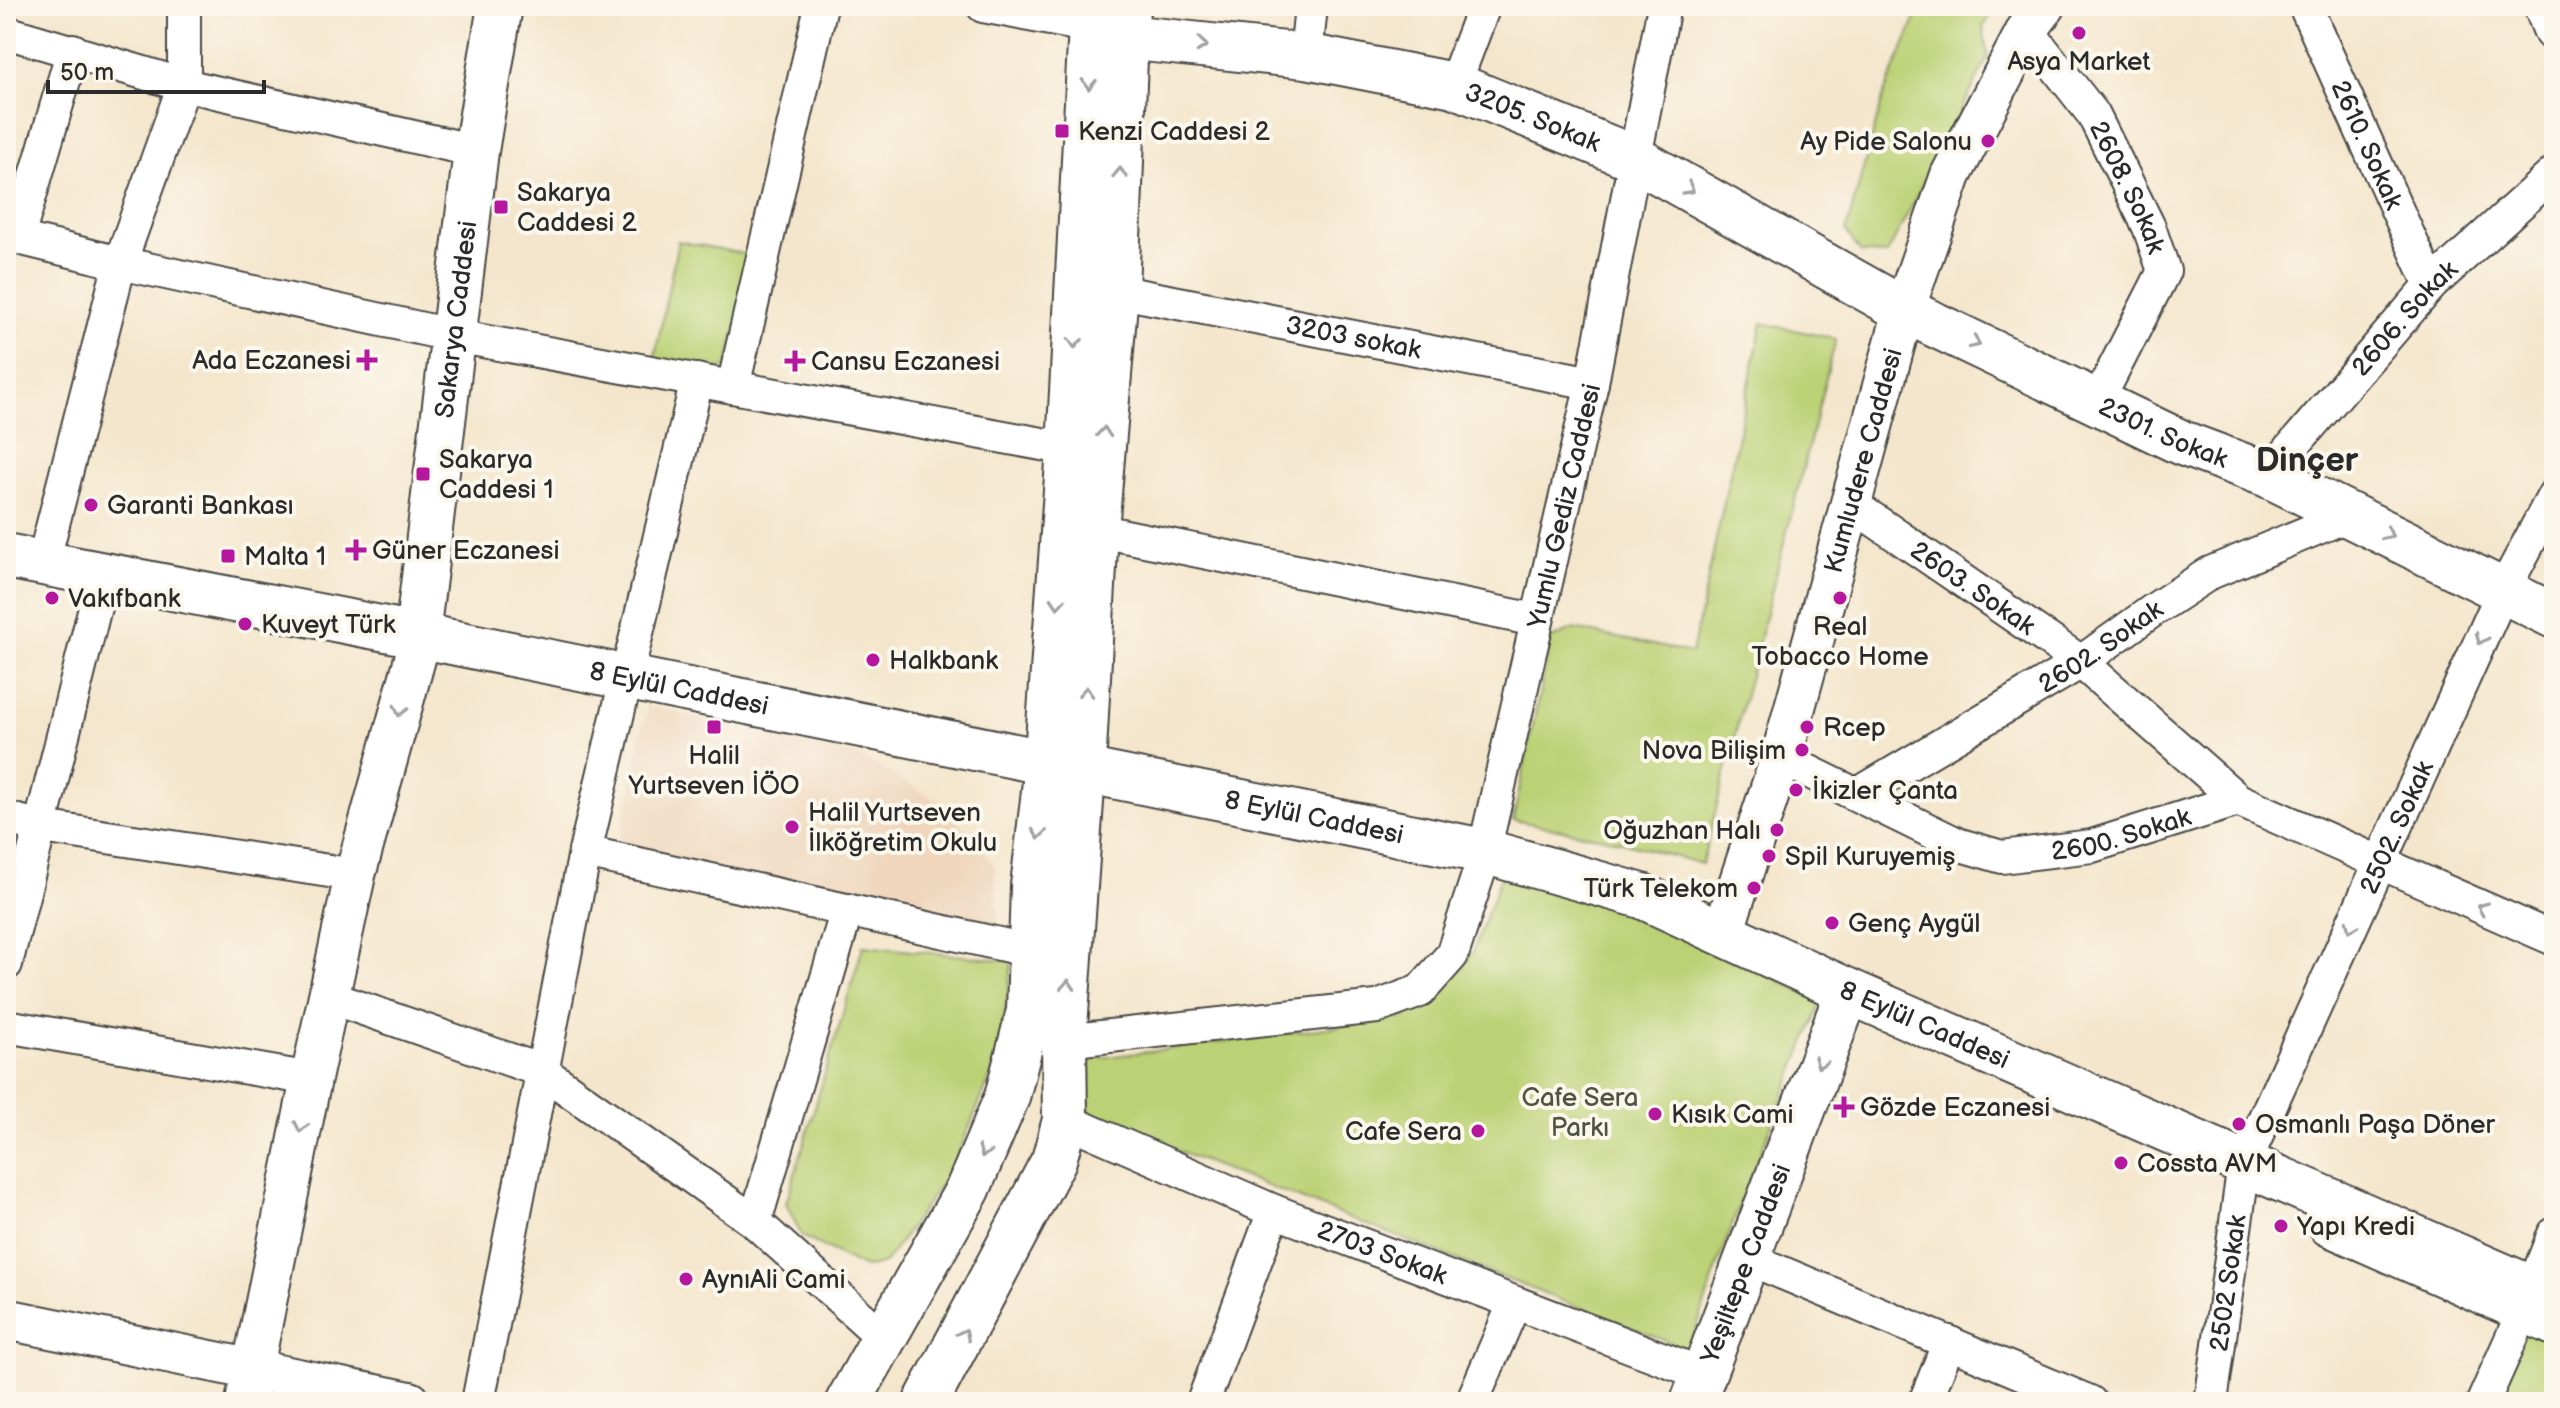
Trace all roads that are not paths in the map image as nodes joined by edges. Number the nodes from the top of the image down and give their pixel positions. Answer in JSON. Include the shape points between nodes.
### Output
{"nodes":[{"id":1,"x":184,"y":6,"type":"edge"},
{"id":2,"x":500,"y":6,"type":"edge"},
{"id":3,"x":821,"y":6,"type":"edge"},
{"id":4,"x":983,"y":6,"type":"edge"},
{"id":5,"x":1311,"y":6,"type":"edge"},
{"id":6,"x":1484,"y":6,"type":"edge"},
{"id":7,"x":1664,"y":6,"type":"edge"},
{"id":8,"x":2305,"y":6,"type":"edge"},
{"id":9,"x":2544,"y":6,"type":"edge"},
{"id":10,"x":2036,"y":18,"type":"edge"},
{"id":11,"x":1109,"y":19,"type":"edge"},
{"id":12,"x":2554,"y":31,"type":"edge"},
{"id":13,"x":6,"y":32,"type":"edge"},
{"id":14,"x":73,"y":50,"type":"junction"},
{"id":15,"x":1306,"y":56,"type":"junction"},
{"id":16,"x":184,"y":85,"type":"junction"},
{"id":17,"x":1454,"y":85,"type":"junction"},
{"id":18,"x":476,"y":151,"type":"junction"},
{"id":19,"x":1634,"y":158,"type":"junction"},
{"id":20,"x":2554,"y":173,"type":"edge"},
{"id":21,"x":12,"y":236,"type":"edge"},
{"id":22,"x":120,"y":263,"type":"junction"},
{"id":23,"x":2431,"y":285,"type":"junction"},
{"id":24,"x":1116,"y":291,"type":"junction"},
{"id":25,"x":1904,"y":310,"type":"junction"},
{"id":26,"x":455,"y":336,"type":"junction"},
{"id":27,"x":697,"y":380,"type":"junction"},
{"id":28,"x":1592,"y":383,"type":"junction"},
{"id":29,"x":733,"y":387,"type":"junction"},
{"id":30,"x":2097,"y":402,"type":"junction"},
{"id":31,"x":1069,"y":449,"type":"junction"},
{"id":32,"x":2268,"y":475,"type":"junction"},
{"id":33,"x":2554,"y":495,"type":"edge"},
{"id":34,"x":1851,"y":504,"type":"junction"},
{"id":35,"x":2349,"y":515,"type":"junction"},
{"id":36,"x":1096,"y":530,"type":"junction"},
{"id":37,"x":18,"y":565,"type":"edge"},
{"id":38,"x":101,"y":584,"type":"junction"},
{"id":39,"x":2503,"y":591,"type":"junction"},
{"id":40,"x":2554,"y":616,"type":"edge"},
{"id":41,"x":1536,"y":620,"type":"junction"},
{"id":42,"x":417,"y":645,"type":"junction"},
{"id":43,"x":2081,"y":662,"type":"junction"},
{"id":44,"x":624,"y":686,"type":"junction"},
{"id":45,"x":1781,"y":758,"type":"junction"},
{"id":46,"x":1064,"y":775,"type":"junction"},
{"id":47,"x":1858,"y":794,"type":"junction"},
{"id":48,"x":2238,"y":800,"type":"junction"},
{"id":49,"x":6,"y":818,"type":"edge"},
{"id":50,"x":42,"y":827,"type":"junction"},
{"id":51,"x":585,"y":852,"type":"junction"},
{"id":52,"x":1481,"y":860,"type":"junction"},
{"id":53,"x":2379,"y":864,"type":"junction"},
{"id":54,"x":355,"y":875,"type":"junction"},
{"id":55,"x":847,"y":910,"type":"junction"},
{"id":56,"x":1723,"y":932,"type":"junction"},
{"id":57,"x":2554,"y":939,"type":"edge"},
{"id":58,"x":1031,"y":951,"type":"junction"},
{"id":59,"x":6,"y":964,"type":"edge"},
{"id":60,"x":329,"y":997,"type":"junction"},
{"id":61,"x":1845,"y":998,"type":"junction"},
{"id":62,"x":6,"y":1026,"type":"edge"},
{"id":63,"x":1064,"y":1041,"type":"junction"},
{"id":64,"x":542,"y":1071,"type":"junction"},
{"id":65,"x":311,"y":1079,"type":"junction"},
{"id":66,"x":1007,"y":1097,"type":"junction"},
{"id":67,"x":1065,"y":1120,"type":"junction"},
{"id":68,"x":2243,"y":1175,"type":"junction"},
{"id":69,"x":1274,"y":1211,"type":"junction"},
{"id":70,"x":755,"y":1222,"type":"junction"},
{"id":71,"x":2554,"y":1234,"type":"edge"},
{"id":72,"x":1747,"y":1258,"type":"junction"},
{"id":73,"x":1514,"y":1304,"type":"junction"},
{"id":74,"x":2541,"y":1305,"type":"edge"},
{"id":75,"x":6,"y":1319,"type":"edge"},
{"id":76,"x":884,"y":1338,"type":"junction"},
{"id":77,"x":1949,"y":1342,"type":"junction"},
{"id":78,"x":249,"y":1386,"type":"edge"},
{"id":79,"x":1698,"y":1388,"type":"edge"},
{"id":80,"x":410,"y":1402,"type":"edge"},
{"id":81,"x":478,"y":1402,"type":"edge"},
{"id":82,"x":848,"y":1402,"type":"edge"},
{"id":83,"x":926,"y":1402,"type":"edge"},
{"id":84,"x":1203,"y":1402,"type":"edge"},
{"id":85,"x":1472,"y":1402,"type":"edge"},
{"id":86,"x":1925,"y":1402,"type":"edge"},
{"id":87,"x":2090,"y":1402,"type":"edge"},
{"id":88,"x":2211,"y":1402,"type":"edge"},
{"id":89,"x":2483,"y":1402,"type":"edge"}],
"edges":[{"from":1,"to":16,"type":"street"},
{"from":2,"to":18,"type":"main road","name":"Sakarya Caddesi"},
{"from":3,"to":29,"type":"street"},
{"from":4,"to":11,"type":"street"},
{"from":5,"to":15,"type":"street"},
{"from":6,"to":17,"type":"street"},
{"from":7,"to":19,"type":"street","name":"Yumlu Gediz Caddesi"},
{"from":8,"to":23,"type":"street","name":"2610. Sokak"},
{"from":9,"to":12,"type":"street"},
{"from":10,"to":25,"type":"street","name":"Kumludere Caddesi","via":[[1951,175]]},
{"from":10,"to":30,"type":"street","name":"2608. Sokak","via":[[2093,114],[2149,227],[2164,271]]},
{"from":11,"to":15,"type":"main road","name":"3205. Sokak","one_way":true},
{"from":24,"to":11,"type":"main road","one_way":true},
{"from":11,"to":31,"type":"main road","one_way":true},
{"from":13,"to":14,"type":"street"},
{"from":14,"to":16,"type":"street"},
{"from":14,"to":21,"type":"street"},
{"from":15,"to":17,"type":"main road","name":"3205. Sokak"},
{"from":16,"to":18,"type":"street"},
{"from":16,"to":22,"type":"street"},
{"from":17,"to":19,"type":"main road","name":"3205. Sokak"},
{"from":18,"to":26,"type":"main road","name":"Sakarya Caddesi"},
{"from":19,"to":25,"type":"main road","name":"3205. Sokak","one_way":true},
{"from":19,"to":28,"type":"street","name":"Yumlu Gediz Caddesi"},
{"from":20,"to":23,"type":"street","name":"2606. Sokak"},
{"from":21,"to":22,"type":"street"},
{"from":22,"to":26,"type":"street"},
{"from":22,"to":37,"type":"street"},
{"from":23,"to":32,"type":"street","name":"2606. Sokak"},
{"from":24,"to":28,"type":"street","name":"3203 sokak"},
{"from":36,"to":24,"type":"main road","one_way":true},
{"from":25,"to":30,"type":"main road","name":"2301. Sokak","one_way":true},
{"from":25,"to":34,"type":"street","name":"Kumludere Caddesi"},
{"from":26,"to":27,"type":"street"},
{"from":26,"to":42,"type":"main road","name":"Sakarya Caddesi"},
{"from":27,"to":29,"type":"street"},
{"from":27,"to":44,"type":"street"},
{"from":28,"to":41,"type":"street","name":"Yumlu Gediz Caddesi"},
{"from":29,"to":31,"type":"street"},
{"from":30,"to":32,"type":"main road","name":"2301. Sokak","via":[[2182,443]]},
{"from":31,"to":46,"type":"main road","one_way":true},
{"from":32,"to":35,"type":"main road","name":"2301. Sokak"},
{"from":33,"to":39,"type":"street","name":"2502. Sokak"},
{"from":34,"to":43,"type":"street","name":"2603. Sokak"},
{"from":34,"to":45,"type":"street","name":"Kumludere Caddesi"},
{"from":35,"to":39,"type":"main road","name":"2301. Sokak","one_way":true},
{"from":35,"to":43,"type":"street","name":"2602. Sokak","via":[[2210,573]]},
{"from":36,"to":41,"type":"street"},
{"from":46,"to":36,"type":"main road","one_way":true},
{"from":37,"to":38,"type":"main road","name":"8 Eylül Caddesi"},
{"from":38,"to":42,"type":"main road","name":"8 Eylül Caddesi"},
{"from":38,"to":50,"type":"street"},
{"from":39,"to":40,"type":"main road","name":"2301. Sokak"},
{"from":39,"to":53,"type":"street","name":"2502. Sokak","one_way":true},
{"from":41,"to":52,"type":"street","name":"Yumlu Gediz Caddesi"},
{"from":42,"to":44,"type":"main road","name":"8 Eylül Caddesi"},
{"from":42,"to":54,"type":"street","one_way":true},
{"from":43,"to":47,"type":"street","name":"2602. Sokak"},
{"from":43,"to":48,"type":"street","name":"2603. Sokak"},
{"from":44,"to":46,"type":"main road","name":"8 Eylül Caddesi"},
{"from":44,"to":51,"type":"street"},
{"from":45,"to":47,"type":"street"},
{"from":45,"to":56,"type":"street","name":"Kumludere Caddesi"},
{"from":46,"to":52,"type":"main road","name":"8 Eylül Caddesi"},
{"from":46,"to":58,"type":"main road","one_way":true,"via":[[1033,886]]},
{"from":63,"to":46,"type":"main road","one_way":true},
{"from":47,"to":48,"type":"street","name":"2600. Sokak","via":[[1957,844],[2002,857],[2092,846]]},
{"from":48,"to":53,"type":"street","name":"2603. Sokak"},
{"from":49,"to":50,"type":"street"},
{"from":50,"to":54,"type":"street"},
{"from":50,"to":59,"type":"street"},
{"from":51,"to":55,"type":"street"},
{"from":51,"to":64,"type":"street"},
{"from":52,"to":56,"type":"main road","name":"8 Eylül Caddesi","via":[[1642,896]]},
{"from":52,"to":61,"type":"main road","via":[[1630,906]]},
{"from":52,"to":63,"type":"street","name":"Yumlu Gediz Caddesi","via":[[1452,955],[1420,991],[1377,1007]]},
{"from":57,"to":53,"type":"street","name":"2603. Sokak","one_way":true},
{"from":53,"to":68,"type":"street","name":"2502. Sokak","one_way":true},
{"from":54,"to":60,"type":"street"},
{"from":55,"to":58,"type":"street"},
{"from":55,"to":70,"type":"street"},
{"from":56,"to":61,"type":"main road","name":"8 Eylül Caddesi"},
{"from":58,"to":66,"type":"main road","via":[[1029,1011]]},
{"from":60,"to":64,"type":"street"},
{"from":60,"to":65,"type":"street"},
{"from":61,"to":68,"type":"main road","name":"8 Eylül Caddesi"},
{"from":61,"to":72,"type":"main road","name":"Yeşiltepe Caddesi","one_way":true},
{"from":62,"to":65,"type":"street"},
{"from":63,"to":67,"type":"main road"},
{"from":64,"to":70,"type":"street"},
{"from":64,"to":81,"type":"street"},
{"from":65,"to":78,"type":"street","one_way":true},
{"from":66,"to":67,"type":"main road"},
{"from":66,"to":76,"type":"main road","one_way":true,"via":[[968,1189]]},
{"from":67,"to":69,"type":"street","name":"2703 Sokak"},
{"from":83,"to":67,"type":"main road","one_way":true,"via":[[1054,1160]]},
{"from":68,"to":74,"type":"main road","name":"8 Eylül Caddesi"},
{"from":68,"to":88,"type":"street","name":"2502 Sokak"},
{"from":69,"to":73,"type":"street","name":"2703 Sokak"},
{"from":69,"to":84,"type":"street"},
{"from":70,"to":76,"type":"street"},
{"from":71,"to":74,"type":"street"},
{"from":72,"to":77,"type":"street"},
{"from":72,"to":79,"type":"main road","name":"Yeşiltepe Caddesi"},
{"from":73,"to":79,"type":"street","name":"2703 Sokak"},
{"from":73,"to":85,"type":"street"},
{"from":74,"to":89,"type":"street"},
{"from":75,"to":78,"type":"street"},
{"from":76,"to":82,"type":"main road"},
{"from":77,"to":86,"type":"street"},
{"from":77,"to":87,"type":"street"},
{"from":78,"to":80,"type":"street"}]}
